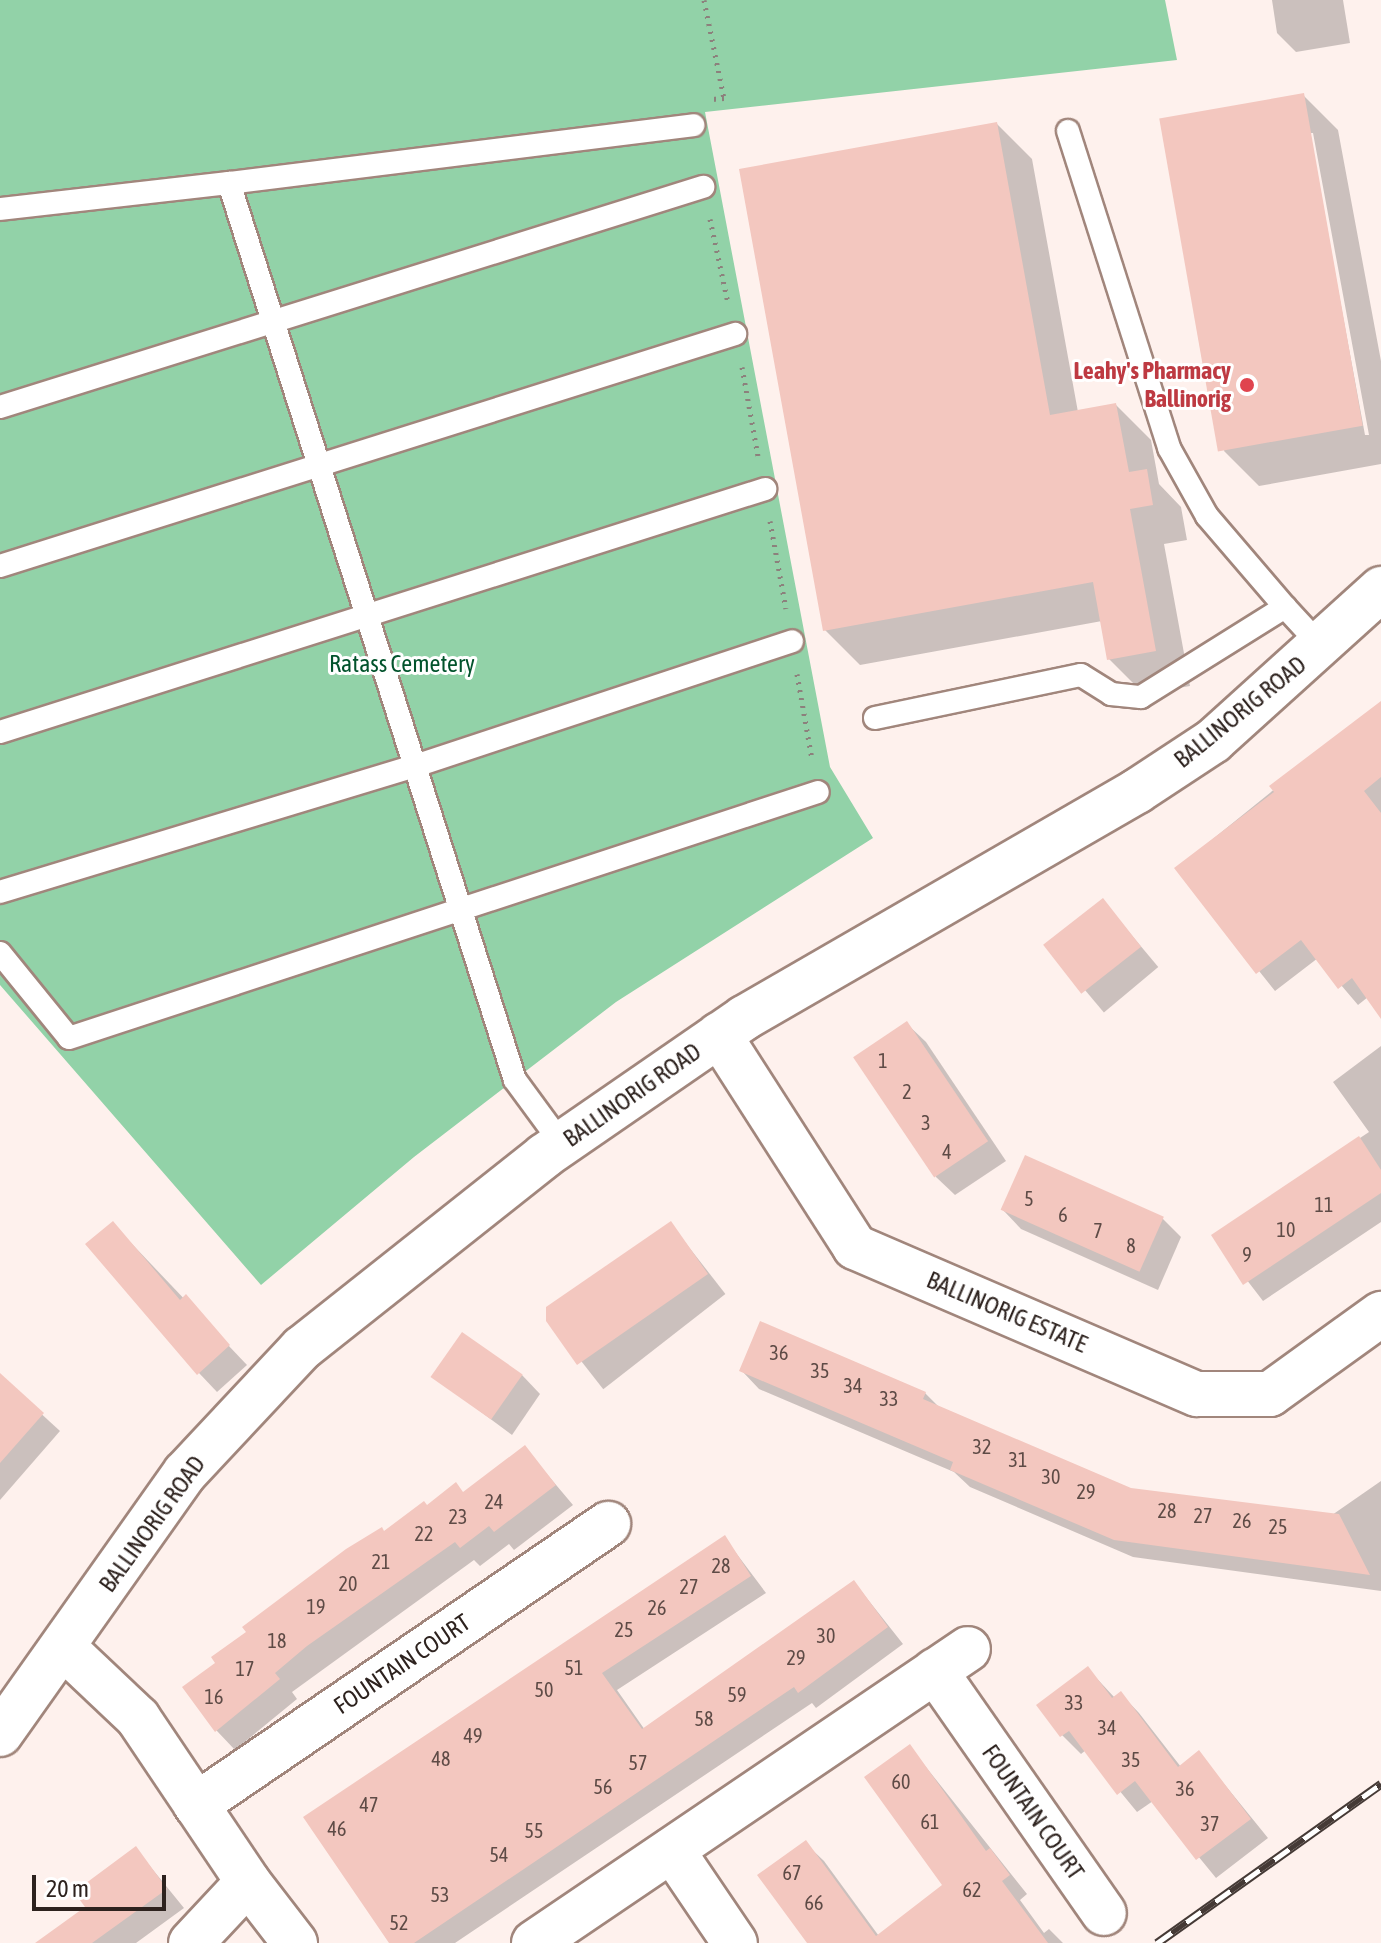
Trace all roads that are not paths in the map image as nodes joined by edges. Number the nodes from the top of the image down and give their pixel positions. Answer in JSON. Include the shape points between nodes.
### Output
{"nodes":[{"id":1,"x":693,"y":125,"type":"road end"},
{"id":2,"x":1068,"y":131,"type":"dead end"},
{"id":3,"x":229,"y":183,"type":"junction"},
{"id":4,"x":703,"y":187,"type":"road end"},
{"id":5,"x":0,"y":209,"type":"edge"},
{"id":6,"x":273,"y":320,"type":"junction"},
{"id":7,"x":735,"y":334,"type":"road end"},
{"id":8,"x":0,"y":407,"type":"edge"},
{"id":9,"x":319,"y":467,"type":"junction"},
{"id":10,"x":765,"y":489,"type":"road end"},
{"id":11,"x":0,"y":566,"type":"edge"},
{"id":12,"x":1381,"y":589,"type":"edge"},
{"id":13,"x":1285,"y":607,"type":"junction"},
{"id":14,"x":368,"y":618,"type":"junction"},
{"id":15,"x":792,"y":641,"type":"road end"},
{"id":16,"x":1321,"y":646,"type":"junction"},
{"id":17,"x":875,"y":718,"type":"dead end"},
{"id":18,"x":0,"y":732,"type":"edge"},
{"id":19,"x":415,"y":766,"type":"junction"},
{"id":20,"x":818,"y":792,"type":"road end"},
{"id":21,"x":0,"y":892,"type":"edge"},
{"id":22,"x":461,"y":910,"type":"junction"},
{"id":23,"x":0,"y":953,"type":"edge"},
{"id":24,"x":719,"y":1035,"type":"junction"},
{"id":25,"x":562,"y":1144,"type":"junction"},
{"id":26,"x":1381,"y":1314,"type":"edge"},
{"id":27,"x":608,"y":1524,"type":"dead end"},
{"id":28,"x":63,"y":1647,"type":"junction"},
{"id":29,"x":0,"y":1734,"type":"edge"},
{"id":30,"x":196,"y":1805,"type":"junction"},
{"id":31,"x":672,"y":1850,"type":"junction"},
{"id":32,"x":248,"y":1882,"type":"junction"},
{"id":33,"x":1104,"y":1913,"type":"dead end"},
{"id":34,"x":191,"y":1943,"type":"edge"},
{"id":35,"x":295,"y":1943,"type":"edge"},
{"id":36,"x":534,"y":1943,"type":"edge"},
{"id":37,"x":735,"y":1943,"type":"edge"}],
"edges":[{"from":1,"to":3,"type":"lane"},
{"from":2,"to":13,"type":"lane","via":[[1169,448],[1207,516]]},
{"from":3,"to":5,"type":"lane"},
{"from":3,"to":6,"type":"lane"},
{"from":4,"to":6,"type":"lane"},
{"from":6,"to":8,"type":"lane"},
{"from":6,"to":9,"type":"lane"},
{"from":7,"to":9,"type":"lane"},
{"from":9,"to":11,"type":"lane"},
{"from":9,"to":14,"type":"lane"},
{"from":10,"to":14,"type":"lane"},
{"from":12,"to":16,"type":"street","name":"BALLINORIG ROAD"},
{"from":13,"to":16,"type":"lane"},
{"from":13,"to":17,"type":"lane","via":[[1141,697],[1111,694],[1081,675]]},
{"from":14,"to":18,"type":"lane"},
{"from":14,"to":19,"type":"lane"},
{"from":15,"to":19,"type":"lane"},
{"from":16,"to":24,"type":"street","name":"BALLINORIG ROAD","via":[[1213,741],[1137,791]]},
{"from":19,"to":21,"type":"lane"},
{"from":19,"to":22,"type":"lane"},
{"from":20,"to":22,"type":"lane"},
{"from":22,"to":23,"type":"lane","via":[[69,1038]]},
{"from":22,"to":25,"type":"lane","via":[[515,1080]]},
{"from":24,"to":25,"type":"street","name":"BALLINORIG ROAD"},
{"from":24,"to":26,"type":"street","name":"BALLINORIG ESTATE","via":[[855,1247],[1197,1394],[1270,1394]]},
{"from":25,"to":28,"type":"street","name":"BALLINORIG ROAD","via":[[302,1348],[185,1473]]},
{"from":27,"to":30,"type":"street","name":"FOUNTAIN COURT"},
{"from":28,"to":29,"type":"street","name":"BALLINORIG ROAD"},
{"from":28,"to":30,"type":"street","via":[[138,1718]]},
{"from":30,"to":32,"type":"street"},
{"from":31,"to":33,"type":"street","name":"FOUNTAIN COURT","via":[[952,1660]]},
{"from":31,"to":36,"type":"street","name":"FOUNTAIN COURT"},
{"from":31,"to":37,"type":"street"},
{"from":32,"to":34,"type":"street"},
{"from":32,"to":35,"type":"street"}]}
